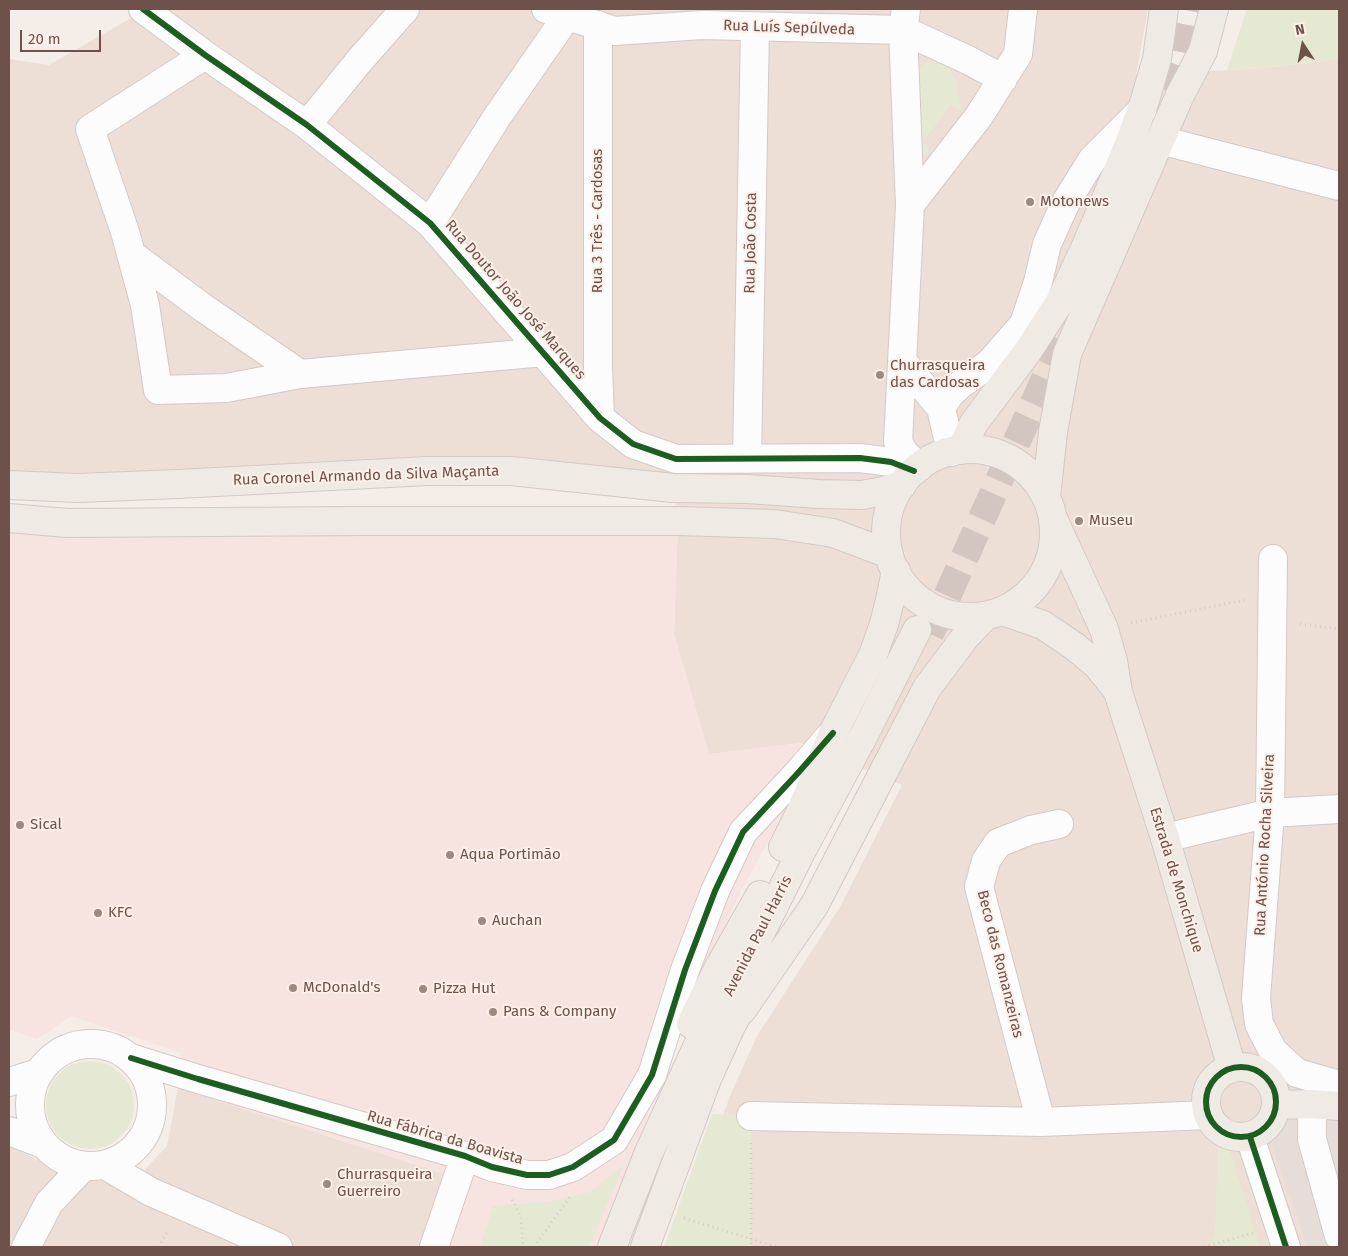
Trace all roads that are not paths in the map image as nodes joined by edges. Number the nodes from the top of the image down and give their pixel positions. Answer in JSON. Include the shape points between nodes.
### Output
{"nodes":[{"id":1,"x":143,"y":9,"type":"edge"},
{"id":2,"x":404,"y":9,"type":"edge"},
{"id":3,"x":1023,"y":9,"type":"edge"},
{"id":4,"x":1164,"y":9,"type":"edge"},
{"id":5,"x":1214,"y":9,"type":"edge"},
{"id":6,"x":557,"y":12,"type":"edge"},
{"id":7,"x":905,"y":19,"type":"edge"},
{"id":8,"x":598,"y":25,"type":"junction"},
{"id":9,"x":755,"y":27,"type":"junction"},
{"id":10,"x":205,"y":55,"type":"junction"},
{"id":11,"x":1002,"y":79,"type":"junction"},
{"id":12,"x":1142,"y":110,"type":"junction"},
{"id":13,"x":306,"y":125,"type":"junction"},
{"id":14,"x":1160,"y":140,"type":"junction"},
{"id":15,"x":1339,"y":186,"type":"edge"},
{"id":16,"x":910,"y":205,"type":"junction"},
{"id":17,"x":430,"y":223,"type":"junction"},
{"id":18,"x":132,"y":255,"type":"junction"},
{"id":19,"x":544,"y":352,"type":"junction"},
{"id":20,"x":903,"y":362,"type":"junction"},
{"id":21,"x":300,"y":374,"type":"junction"},
{"id":22,"x":941,"y":408,"type":"junction"},
{"id":23,"x":600,"y":418,"type":"junction"},
{"id":24,"x":956,"y":451,"type":"junction"},
{"id":25,"x":748,"y":459,"type":"junction"},
{"id":26,"x":911,"y":475,"type":"junction"},
{"id":27,"x":9,"y":484,"type":"edge"},
{"id":28,"x":1050,"y":509,"type":"junction"},
{"id":29,"x":9,"y":518,"type":"edge"},
{"id":30,"x":1273,"y":559,"type":"dead end"},
{"id":31,"x":892,"y":563,"type":"junction"},
{"id":32,"x":994,"y":613,"type":"junction"},
{"id":33,"x":1118,"y":692,"type":"junction"},
{"id":34,"x":833,"y":733,"type":"junction"},
{"id":35,"x":1339,"y":809,"type":"edge"},
{"id":36,"x":1270,"y":813,"type":"junction"},
{"id":37,"x":1060,"y":824,"type":"dead end"},
{"id":38,"x":1165,"y":838,"type":"junction"},
{"id":39,"x":731,"y":1026,"type":"junction"},
{"id":40,"x":131,"y":1058,"type":"junction"},
{"id":41,"x":1232,"y":1068,"type":"junction"},
{"id":42,"x":38,"y":1073,"type":"junction"},
{"id":43,"x":9,"y":1082,"type":"edge"},
{"id":44,"x":1339,"y":1085,"type":"edge"},
{"id":45,"x":1312,"y":1104,"type":"junction"},
{"id":46,"x":1277,"y":1105,"type":"junction"},
{"id":47,"x":1339,"y":1106,"type":"edge"},
{"id":48,"x":1208,"y":1115,"type":"junction"},
{"id":49,"x":751,"y":1116,"type":"road end"},
{"id":50,"x":1041,"y":1122,"type":"junction"},
{"id":51,"x":9,"y":1131,"type":"edge"},
{"id":52,"x":1250,"y":1137,"type":"junction"},
{"id":53,"x":48,"y":1148,"type":"junction"},
{"id":54,"x":649,"y":1152,"type":"junction"},
{"id":55,"x":466,"y":1156,"type":"junction"},
{"id":56,"x":94,"y":1167,"type":"junction"},
{"id":57,"x":49,"y":1203,"type":"junction"},
{"id":58,"x":1339,"y":1236,"type":"edge"},
{"id":59,"x":26,"y":1247,"type":"edge"},
{"id":60,"x":278,"y":1247,"type":"edge"},
{"id":61,"x":434,"y":1247,"type":"edge"},
{"id":62,"x":612,"y":1247,"type":"edge"},
{"id":63,"x":645,"y":1247,"type":"edge"},
{"id":64,"x":1286,"y":1247,"type":"edge"}],
"edges":[{"from":1,"to":10,"type":"street","name":"Rua Doutor João José Marques"},
{"from":2,"to":13,"type":"street"},
{"from":3,"to":11,"type":"street","via":[[1018,54]]},
{"from":4,"to":12,"type":"main road","via":[[1157,59]]},
{"from":5,"to":14,"type":"main road","via":[[1203,51]]},
{"from":6,"to":8,"type":"street","name":"Rua Luís Sepúlveda"},
{"from":6,"to":17,"type":"street","name":"Rua Luís Sepúlveda","via":[[497,117]]},
{"from":7,"to":9,"type":"street","name":"Rua Luís Sepúlveda"},
{"from":7,"to":11,"type":"street","name":"Rua Luís Sepúlveda"},
{"from":7,"to":16,"type":"street"},
{"from":8,"to":9,"type":"street","name":"Rua Luís Sepúlveda","via":[[615,31],[702,25]]},
{"from":8,"to":23,"type":"street","name":"Rua 3 Três - Cardosas"},
{"from":9,"to":25,"type":"street","name":"Rua João Costa"},
{"from":10,"to":13,"type":"street","name":"Rua Doutor João José Marques"},
{"from":10,"to":18,"type":"street","via":[[90,129]]},
{"from":11,"to":16,"type":"street","via":[[979,116]]},
{"from":12,"to":22,"type":"street","via":[[1092,160],[1066,202],[1047,244],[1024,324],[989,364],[950,394]]},
{"from":12,"to":24,"type":"main road","via":[[1061,300]]},
{"from":13,"to":17,"type":"street","name":"Rua Doutor João José Marques"},
{"from":14,"to":15,"type":"street"},
{"from":14,"to":28,"type":"main road","via":[[1067,354],[1053,432]]},
{"from":16,"to":20,"type":"street"},
{"from":17,"to":19,"type":"street","name":"Rua Doutor João José Marques"},
{"from":18,"to":21,"type":"street"},
{"from":18,"to":21,"type":"street","via":[[145,305],[158,390],[226,388]]},
{"from":19,"to":21,"type":"street"},
{"from":19,"to":23,"type":"street","name":"Rua Doutor João José Marques"},
{"from":20,"to":22,"type":"street"},
{"from":20,"to":26,"type":"street","via":[[898,442]]},
{"from":22,"to":24,"type":"street"},
{"from":23,"to":25,"type":"street","name":"Rua Doutor João José Marques","via":[[633,444],[676,459]]},
{"from":24,"to":26,"type":"main road","via":[[942,454]]},
{"from":24,"to":28,"type":"main road","via":[[987,451],[1011,460],[1032,476]]},
{"from":25,"to":26,"type":"street","name":"Rua Doutor João José Marques","via":[[860,458],[891,462]]},
{"from":26,"to":27,"type":"main road","name":"Rua Coronel Armando da Silva Maçanta","via":[[883,491],[862,495],[673,488],[511,470],[427,471],[87,488]]},
{"from":26,"to":31,"type":"main road","via":[[893,501],[888,518],[887,536]]},
{"from":28,"to":32,"type":"main road","via":[[1055,536],[1053,551],[1041,578],[1021,601]]},
{"from":28,"to":33,"type":"main road","via":[[1104,629]]},
{"from":29,"to":31,"type":"main road","via":[[67,523],[678,521],[774,524],[833,533]]},
{"from":30,"to":36,"type":"street","name":"Rua António Rocha Silveira"},
{"from":31,"to":32,"type":"main road","via":[[905,586],[933,608],[967,617]]},
{"from":31,"to":34,"type":"main road","via":[[884,624],[873,655]]},
{"from":32,"to":33,"type":"main road","via":[[1044,625],[1097,665]]},
{"from":32,"to":39,"type":"main road","via":[[966,636],[927,688],[814,906]]},
{"from":33,"to":38,"type":"main road","name":"Estrada de Monchique"},
{"from":34,"to":54,"type":"main road","via":[[794,826],[686,1035]]},
{"from":34,"to":55,"type":"street","name":"Rua Fábrica da Boavista","via":[[743,832],[715,891],[685,970],[652,1075],[614,1140],[573,1167],[549,1174],[527,1175],[492,1168]]},
{"from":35,"to":36,"type":"street"},
{"from":36,"to":38,"type":"street"},
{"from":36,"to":44,"type":"street","name":"Rua António Rocha Silveira","via":[[1256,998],[1259,1024],[1273,1051],[1297,1074]]},
{"from":37,"to":50,"type":"street","name":"Beco das Romanzeiras","via":[[998,843],[986,860],[978,887]]},
{"from":38,"to":41,"type":"main road","name":"Estrada de Monchique"},
{"from":39,"to":54,"type":"main road","name":"Avenida Paul Harris","via":[[774,946],[923,632],[801,852],[743,968],[698,1045]]},
{"from":39,"to":63,"type":"main road","name":"Avenida Paul Harris","via":[[707,1079]]},
{"from":40,"to":42,"type":"street","via":[[109,1046],[89,1043],[69,1047],[51,1057]]},
{"from":40,"to":55,"type":"street","name":"Rua Fábrica da Boavista"},
{"from":40,"to":56,"type":"street","via":[[150,1085],[153,1102],[151,1120],[135,1149],[121,1159]]},
{"from":41,"to":46,"type":"main road","via":[[1243,1066],[1264,1075],[1272,1083]]},
{"from":41,"to":48,"type":"main road","via":[[1212,1082],[1206,1098]]},
{"from":42,"to":43,"type":"street"},
{"from":42,"to":53,"type":"street","via":[[31,1090],[29,1109],[33,1127]]},
{"from":45,"to":46,"type":"main road"},
{"from":45,"to":47,"type":"main road"},
{"from":45,"to":58,"type":"street","via":[[1312,1139]]},
{"from":46,"to":52,"type":"main road","via":[[1268,1125]]},
{"from":48,"to":50,"type":"street"},
{"from":48,"to":52,"type":"main road","via":[[1213,1124],[1230,1136]]},
{"from":49,"to":50,"type":"street"},
{"from":51,"to":53,"type":"street"},
{"from":52,"to":64,"type":"street"},
{"from":53,"to":56,"type":"street"},
{"from":53,"to":57,"type":"street"},
{"from":54,"to":62,"type":"main road","name":"Avenida Paul Harris"},
{"from":55,"to":61,"type":"street"},
{"from":56,"to":57,"type":"street"},
{"from":56,"to":60,"type":"street"},
{"from":57,"to":59,"type":"street"}]}
